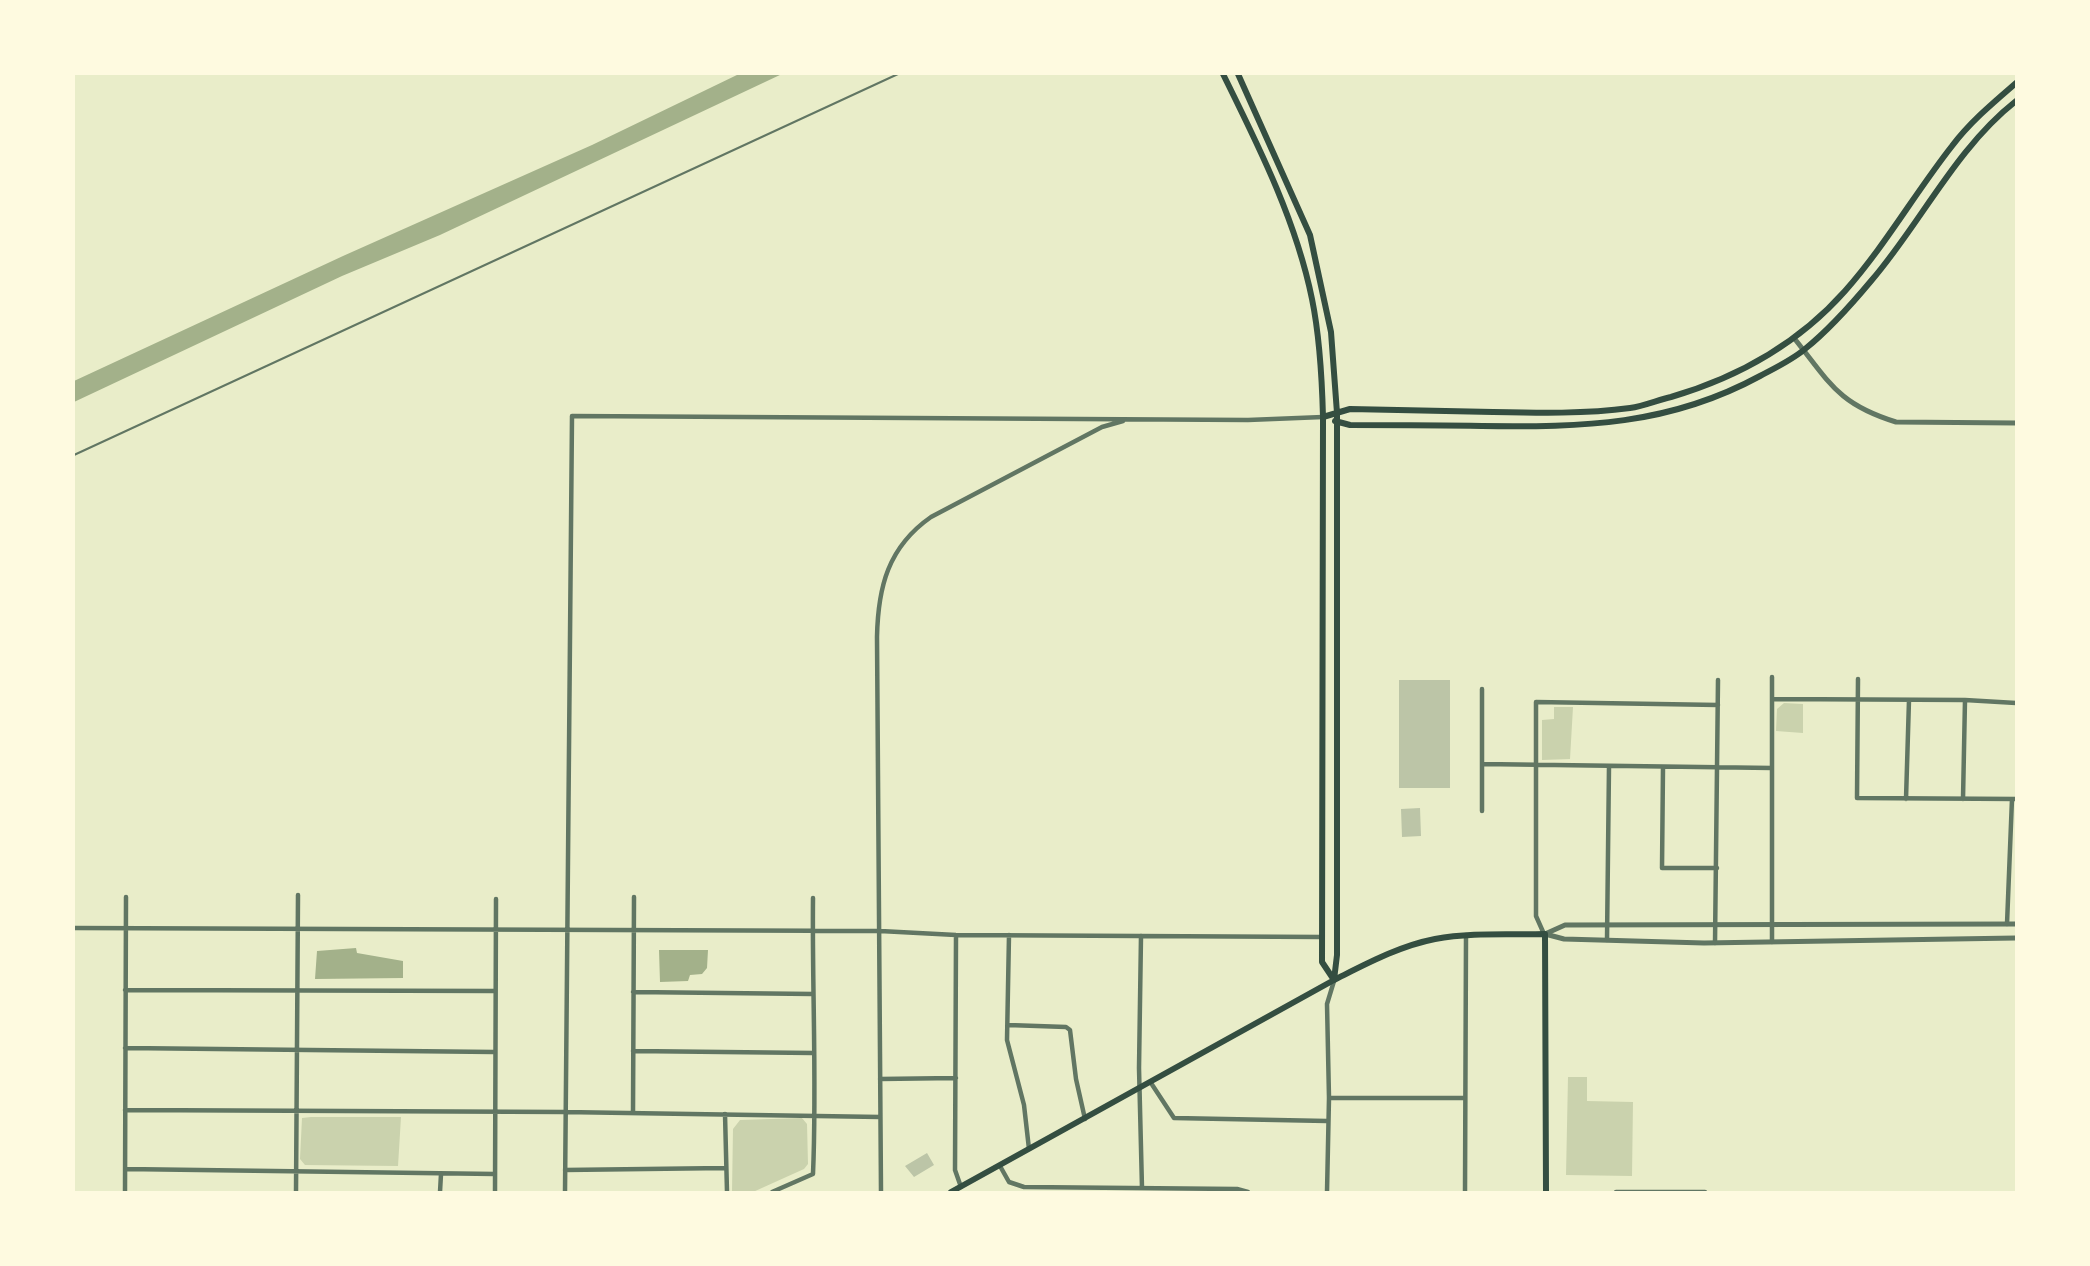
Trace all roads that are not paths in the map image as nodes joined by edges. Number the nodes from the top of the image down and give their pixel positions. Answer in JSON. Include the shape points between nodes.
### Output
{"nodes":[{"id":1,"x":898,"y":74,"type":"edge"},
{"id":2,"x":1223,"y":74,"type":"edge"},
{"id":3,"x":1238,"y":74,"type":"edge"},
{"id":4,"x":2017,"y":83,"type":"edge"},
{"id":5,"x":2017,"y":101,"type":"edge"},
{"id":6,"x":1794,"y":338,"type":"junction"},
{"id":7,"x":1804,"y":351,"type":"junction"},
{"id":8,"x":1337,"y":413,"type":"junction"},
{"id":9,"x":1323,"y":417,"type":"junction"},
{"id":10,"x":1137,"y":419,"type":"junction"},
{"id":11,"x":1337,"y":421,"type":"junction"},
{"id":12,"x":2017,"y":423,"type":"edge"},
{"id":13,"x":74,"y":456,"type":"edge"},
{"id":14,"x":1772,"y":677,"type":"dead end"},
{"id":15,"x":1858,"y":679,"type":"dead end"},
{"id":16,"x":1718,"y":680,"type":"dead end"},
{"id":17,"x":1482,"y":689,"type":"dead end"},
{"id":18,"x":1772,"y":699,"type":"junction"},
{"id":19,"x":1858,"y":699,"type":"junction"},
{"id":20,"x":1909,"y":700,"type":"junction"},
{"id":21,"x":1965,"y":700,"type":"junction"},
{"id":22,"x":2017,"y":703,"type":"edge"},
{"id":23,"x":1718,"y":705,"type":"junction"},
{"id":24,"x":1482,"y":764,"type":"junction"},
{"id":25,"x":1536,"y":765,"type":"junction"},
{"id":26,"x":1609,"y":766,"type":"junction"},
{"id":27,"x":1663,"y":767,"type":"junction"},
{"id":28,"x":1717,"y":768,"type":"junction"},
{"id":29,"x":1772,"y":768,"type":"junction"},
{"id":30,"x":1906,"y":799,"type":"junction"},
{"id":31,"x":1962,"y":799,"type":"junction"},
{"id":32,"x":2014,"y":799,"type":"edge"},
{"id":33,"x":1482,"y":811,"type":"dead end"},
{"id":34,"x":1717,"y":868,"type":"junction"},
{"id":35,"x":298,"y":895,"type":"dead end"},
{"id":36,"x":126,"y":897,"type":"dead end"},
{"id":37,"x":634,"y":897,"type":"dead end"},
{"id":38,"x":813,"y":898,"type":"dead end"},
{"id":39,"x":496,"y":899,"type":"dead end"},
{"id":40,"x":2007,"y":924,"type":"junction"},
{"id":41,"x":2017,"y":924,"type":"edge"},
{"id":42,"x":1608,"y":926,"type":"junction"},
{"id":43,"x":1716,"y":926,"type":"junction"},
{"id":44,"x":1772,"y":926,"type":"junction"},
{"id":45,"x":74,"y":928,"type":"edge"},
{"id":46,"x":127,"y":928,"type":"junction"},
{"id":47,"x":298,"y":929,"type":"junction"},
{"id":48,"x":495,"y":930,"type":"junction"},
{"id":49,"x":566,"y":930,"type":"junction"},
{"id":50,"x":633,"y":930,"type":"junction"},
{"id":51,"x":812,"y":931,"type":"junction"},
{"id":52,"x":880,"y":931,"type":"junction"},
{"id":53,"x":1545,"y":934,"type":"junction"},
{"id":54,"x":956,"y":935,"type":"junction"},
{"id":55,"x":1009,"y":935,"type":"junction"},
{"id":56,"x":1466,"y":935,"type":"junction"},
{"id":57,"x":1141,"y":936,"type":"junction"},
{"id":58,"x":1322,"y":937,"type":"junction"},
{"id":59,"x":2017,"y":938,"type":"edge"},
{"id":60,"x":1607,"y":940,"type":"junction"},
{"id":61,"x":1772,"y":942,"type":"junction"},
{"id":62,"x":1716,"y":943,"type":"junction"},
{"id":63,"x":1334,"y":981,"type":"junction"},
{"id":64,"x":125,"y":990,"type":"junction"},
{"id":65,"x":298,"y":990,"type":"junction"},
{"id":66,"x":495,"y":991,"type":"junction"},
{"id":67,"x":633,"y":992,"type":"junction"},
{"id":68,"x":813,"y":994,"type":"junction"},
{"id":69,"x":1007,"y":1025,"type":"junction"},
{"id":70,"x":125,"y":1048,"type":"junction"},
{"id":71,"x":297,"y":1051,"type":"junction"},
{"id":72,"x":633,"y":1051,"type":"junction"},
{"id":73,"x":494,"y":1052,"type":"junction"},
{"id":74,"x":813,"y":1053,"type":"junction"},
{"id":75,"x":880,"y":1079,"type":"junction"},
{"id":76,"x":956,"y":1079,"type":"junction"},
{"id":77,"x":1151,"y":1083,"type":"junction"},
{"id":78,"x":1140,"y":1089,"type":"junction"},
{"id":79,"x":1329,"y":1098,"type":"junction"},
{"id":80,"x":1465,"y":1098,"type":"junction"},
{"id":81,"x":125,"y":1110,"type":"junction"},
{"id":82,"x":297,"y":1111,"type":"junction"},
{"id":83,"x":493,"y":1112,"type":"junction"},
{"id":84,"x":564,"y":1112,"type":"junction"},
{"id":85,"x":633,"y":1112,"type":"junction"},
{"id":86,"x":725,"y":1114,"type":"junction"},
{"id":87,"x":816,"y":1115,"type":"junction"},
{"id":88,"x":880,"y":1117,"type":"junction"},
{"id":89,"x":1085,"y":1119,"type":"junction"},
{"id":90,"x":1327,"y":1121,"type":"junction"},
{"id":91,"x":1029,"y":1150,"type":"junction"},
{"id":92,"x":1000,"y":1166,"type":"junction"},
{"id":93,"x":726,"y":1168,"type":"junction"},
{"id":94,"x":125,"y":1169,"type":"junction"},
{"id":95,"x":565,"y":1170,"type":"junction"},
{"id":96,"x":296,"y":1172,"type":"junction"},
{"id":97,"x":441,"y":1174,"type":"junction"},
{"id":98,"x":495,"y":1174,"type":"junction"},
{"id":99,"x":961,"y":1187,"type":"junction"},
{"id":100,"x":1142,"y":1188,"type":"junction"},
{"id":101,"x":125,"y":1192,"type":"edge"},
{"id":102,"x":296,"y":1192,"type":"edge"},
{"id":103,"x":440,"y":1192,"type":"edge"},
{"id":104,"x":495,"y":1192,"type":"edge"},
{"id":105,"x":565,"y":1192,"type":"edge"},
{"id":106,"x":727,"y":1192,"type":"edge"},
{"id":107,"x":772,"y":1192,"type":"edge"},
{"id":108,"x":881,"y":1192,"type":"edge"},
{"id":109,"x":951,"y":1192,"type":"edge"},
{"id":110,"x":1248,"y":1192,"type":"edge"},
{"id":111,"x":1327,"y":1192,"type":"edge"},
{"id":112,"x":1465,"y":1192,"type":"edge"},
{"id":113,"x":1546,"y":1192,"type":"edge"},
{"id":114,"x":1616,"y":1192,"type":"edge"},
{"id":115,"x":1704,"y":1192,"type":"edge"}],
"edges":[{"from":1,"to":13,"type":"lane"},
{"from":2,"to":9,"type":"main road","via":[[1282,203],[1303,263],[1318,337]]},
{"from":3,"to":8,"type":"main road","via":[[1313,247],[1331,332]]},
{"from":4,"to":6,"type":"main road","via":[[1954,143],[1844,292]]},
{"from":5,"to":7,"type":"main road","via":[[2000,113],[1951,170],[1870,283]]},
{"from":6,"to":7,"type":"street"},
{"from":6,"to":8,"type":"main road","via":[[1729,377],[1630,408],[1538,413],[1350,409]]},
{"from":7,"to":11,"type":"main road","via":[[1736,389],[1687,408],[1627,421],[1539,426],[1350,425]]},
{"from":7,"to":12,"type":"street","via":[[1840,394],[1879,417],[1896,422]]},
{"from":8,"to":9,"type":"main road"},
{"from":8,"to":11,"type":"main road"},
{"from":9,"to":10,"type":"street"},
{"from":9,"to":11,"type":"main road"},
{"from":9,"to":58,"type":"main road"},
{"from":10,"to":49,"type":"street","via":[[572,416]]},
{"from":10,"to":52,"type":"street","via":[[1102,427],[930,517],[892,560],[877,610]]},
{"from":11,"to":63,"type":"main road"},
{"from":14,"to":18,"type":"street"},
{"from":15,"to":19,"type":"street"},
{"from":16,"to":23,"type":"street"},
{"from":17,"to":24,"type":"street"},
{"from":18,"to":19,"type":"street"},
{"from":18,"to":29,"type":"street"},
{"from":19,"to":20,"type":"street"},
{"from":19,"to":30,"type":"street","via":[[1857,798]]},
{"from":20,"to":21,"type":"street"},
{"from":20,"to":30,"type":"street"},
{"from":21,"to":22,"type":"street"},
{"from":21,"to":31,"type":"street"},
{"from":23,"to":25,"type":"street","via":[[1536,702]]},
{"from":23,"to":28,"type":"street"},
{"from":24,"to":25,"type":"street"},
{"from":24,"to":33,"type":"street"},
{"from":25,"to":26,"type":"street"},
{"from":25,"to":53,"type":"street","via":[[1536,916]]},
{"from":26,"to":27,"type":"street"},
{"from":26,"to":42,"type":"street"},
{"from":27,"to":28,"type":"street"},
{"from":27,"to":34,"type":"street","via":[[1662,868]]},
{"from":28,"to":29,"type":"street"},
{"from":28,"to":34,"type":"street"},
{"from":29,"to":44,"type":"street"},
{"from":30,"to":31,"type":"street"},
{"from":31,"to":32,"type":"street"},
{"from":32,"to":40,"type":"street"},
{"from":34,"to":43,"type":"street"},
{"from":35,"to":47,"type":"street"},
{"from":36,"to":46,"type":"street"},
{"from":37,"to":50,"type":"street"},
{"from":38,"to":51,"type":"street"},
{"from":39,"to":48,"type":"street"},
{"from":40,"to":41,"type":"street"},
{"from":40,"to":44,"type":"street"},
{"from":42,"to":43,"type":"street"},
{"from":42,"to":53,"type":"street","via":[[1565,925]]},
{"from":42,"to":60,"type":"street"},
{"from":43,"to":44,"type":"street"},
{"from":43,"to":62,"type":"street"},
{"from":44,"to":61,"type":"street"},
{"from":45,"to":46,"type":"street"},
{"from":46,"to":47,"type":"street"},
{"from":46,"to":64,"type":"street"},
{"from":47,"to":48,"type":"street"},
{"from":47,"to":65,"type":"street"},
{"from":48,"to":49,"type":"street"},
{"from":48,"to":66,"type":"street"},
{"from":49,"to":50,"type":"street"},
{"from":49,"to":84,"type":"street"},
{"from":50,"to":51,"type":"street"},
{"from":50,"to":67,"type":"street"},
{"from":51,"to":52,"type":"street"},
{"from":51,"to":68,"type":"street"},
{"from":52,"to":54,"type":"street"},
{"from":52,"to":75,"type":"street"},
{"from":53,"to":56,"type":"main road"},
{"from":53,"to":60,"type":"street"},
{"from":53,"to":113,"type":"main road"},
{"from":54,"to":55,"type":"street"},
{"from":54,"to":76,"type":"street"},
{"from":55,"to":57,"type":"street"},
{"from":55,"to":69,"type":"street"},
{"from":56,"to":63,"type":"main road","via":[[1405,947]]},
{"from":56,"to":80,"type":"street"},
{"from":57,"to":58,"type":"street"},
{"from":57,"to":78,"type":"street"},
{"from":58,"to":63,"type":"main road","via":[[1322,962]]},
{"from":59,"to":61,"type":"street"},
{"from":60,"to":62,"type":"street"},
{"from":61,"to":62,"type":"street"},
{"from":63,"to":77,"type":"main road"},
{"from":63,"to":79,"type":"street","via":[[1327,1004]]},
{"from":64,"to":65,"type":"street"},
{"from":64,"to":70,"type":"street"},
{"from":65,"to":66,"type":"street"},
{"from":65,"to":71,"type":"street"},
{"from":66,"to":73,"type":"street"},
{"from":67,"to":68,"type":"street"},
{"from":67,"to":72,"type":"street"},
{"from":68,"to":74,"type":"street"},
{"from":69,"to":89,"type":"street","via":[[1070,1030]]},
{"from":69,"to":91,"type":"street"},
{"from":70,"to":71,"type":"street"},
{"from":70,"to":81,"type":"street"},
{"from":71,"to":73,"type":"street"},
{"from":71,"to":82,"type":"street"},
{"from":72,"to":74,"type":"street"},
{"from":72,"to":85,"type":"street"},
{"from":73,"to":83,"type":"street"},
{"from":74,"to":87,"type":"street"},
{"from":75,"to":76,"type":"street"},
{"from":75,"to":88,"type":"street"},
{"from":76,"to":99,"type":"street","via":[[955,1170]]},
{"from":77,"to":78,"type":"main road"},
{"from":77,"to":90,"type":"street","via":[[1174,1118]]},
{"from":78,"to":89,"type":"main road"},
{"from":78,"to":100,"type":"street"},
{"from":79,"to":80,"type":"street"},
{"from":79,"to":90,"type":"street"},
{"from":80,"to":112,"type":"street"},
{"from":81,"to":82,"type":"street"},
{"from":81,"to":94,"type":"street"},
{"from":82,"to":83,"type":"street"},
{"from":82,"to":96,"type":"street"},
{"from":83,"to":84,"type":"street"},
{"from":83,"to":98,"type":"street"},
{"from":84,"to":85,"type":"street"},
{"from":84,"to":95,"type":"street"},
{"from":85,"to":86,"type":"street"},
{"from":86,"to":87,"type":"street"},
{"from":86,"to":93,"type":"street"},
{"from":87,"to":88,"type":"street"},
{"from":87,"to":107,"type":"street","via":[[813,1174]]},
{"from":88,"to":108,"type":"street"},
{"from":89,"to":91,"type":"main road"},
{"from":90,"to":111,"type":"street"},
{"from":91,"to":92,"type":"main road"},
{"from":92,"to":99,"type":"main road"},
{"from":92,"to":100,"type":"street","via":[[1009,1182],[1024,1187]]},
{"from":93,"to":95,"type":"street"},
{"from":93,"to":106,"type":"street"},
{"from":94,"to":96,"type":"street"},
{"from":94,"to":101,"type":"street"},
{"from":95,"to":105,"type":"street"},
{"from":96,"to":97,"type":"street"},
{"from":96,"to":102,"type":"street"},
{"from":97,"to":98,"type":"street"},
{"from":97,"to":103,"type":"street"},
{"from":98,"to":104,"type":"street"},
{"from":99,"to":109,"type":"main road"},
{"from":100,"to":110,"type":"street"},
{"from":114,"to":115,"type":"street"}]}
